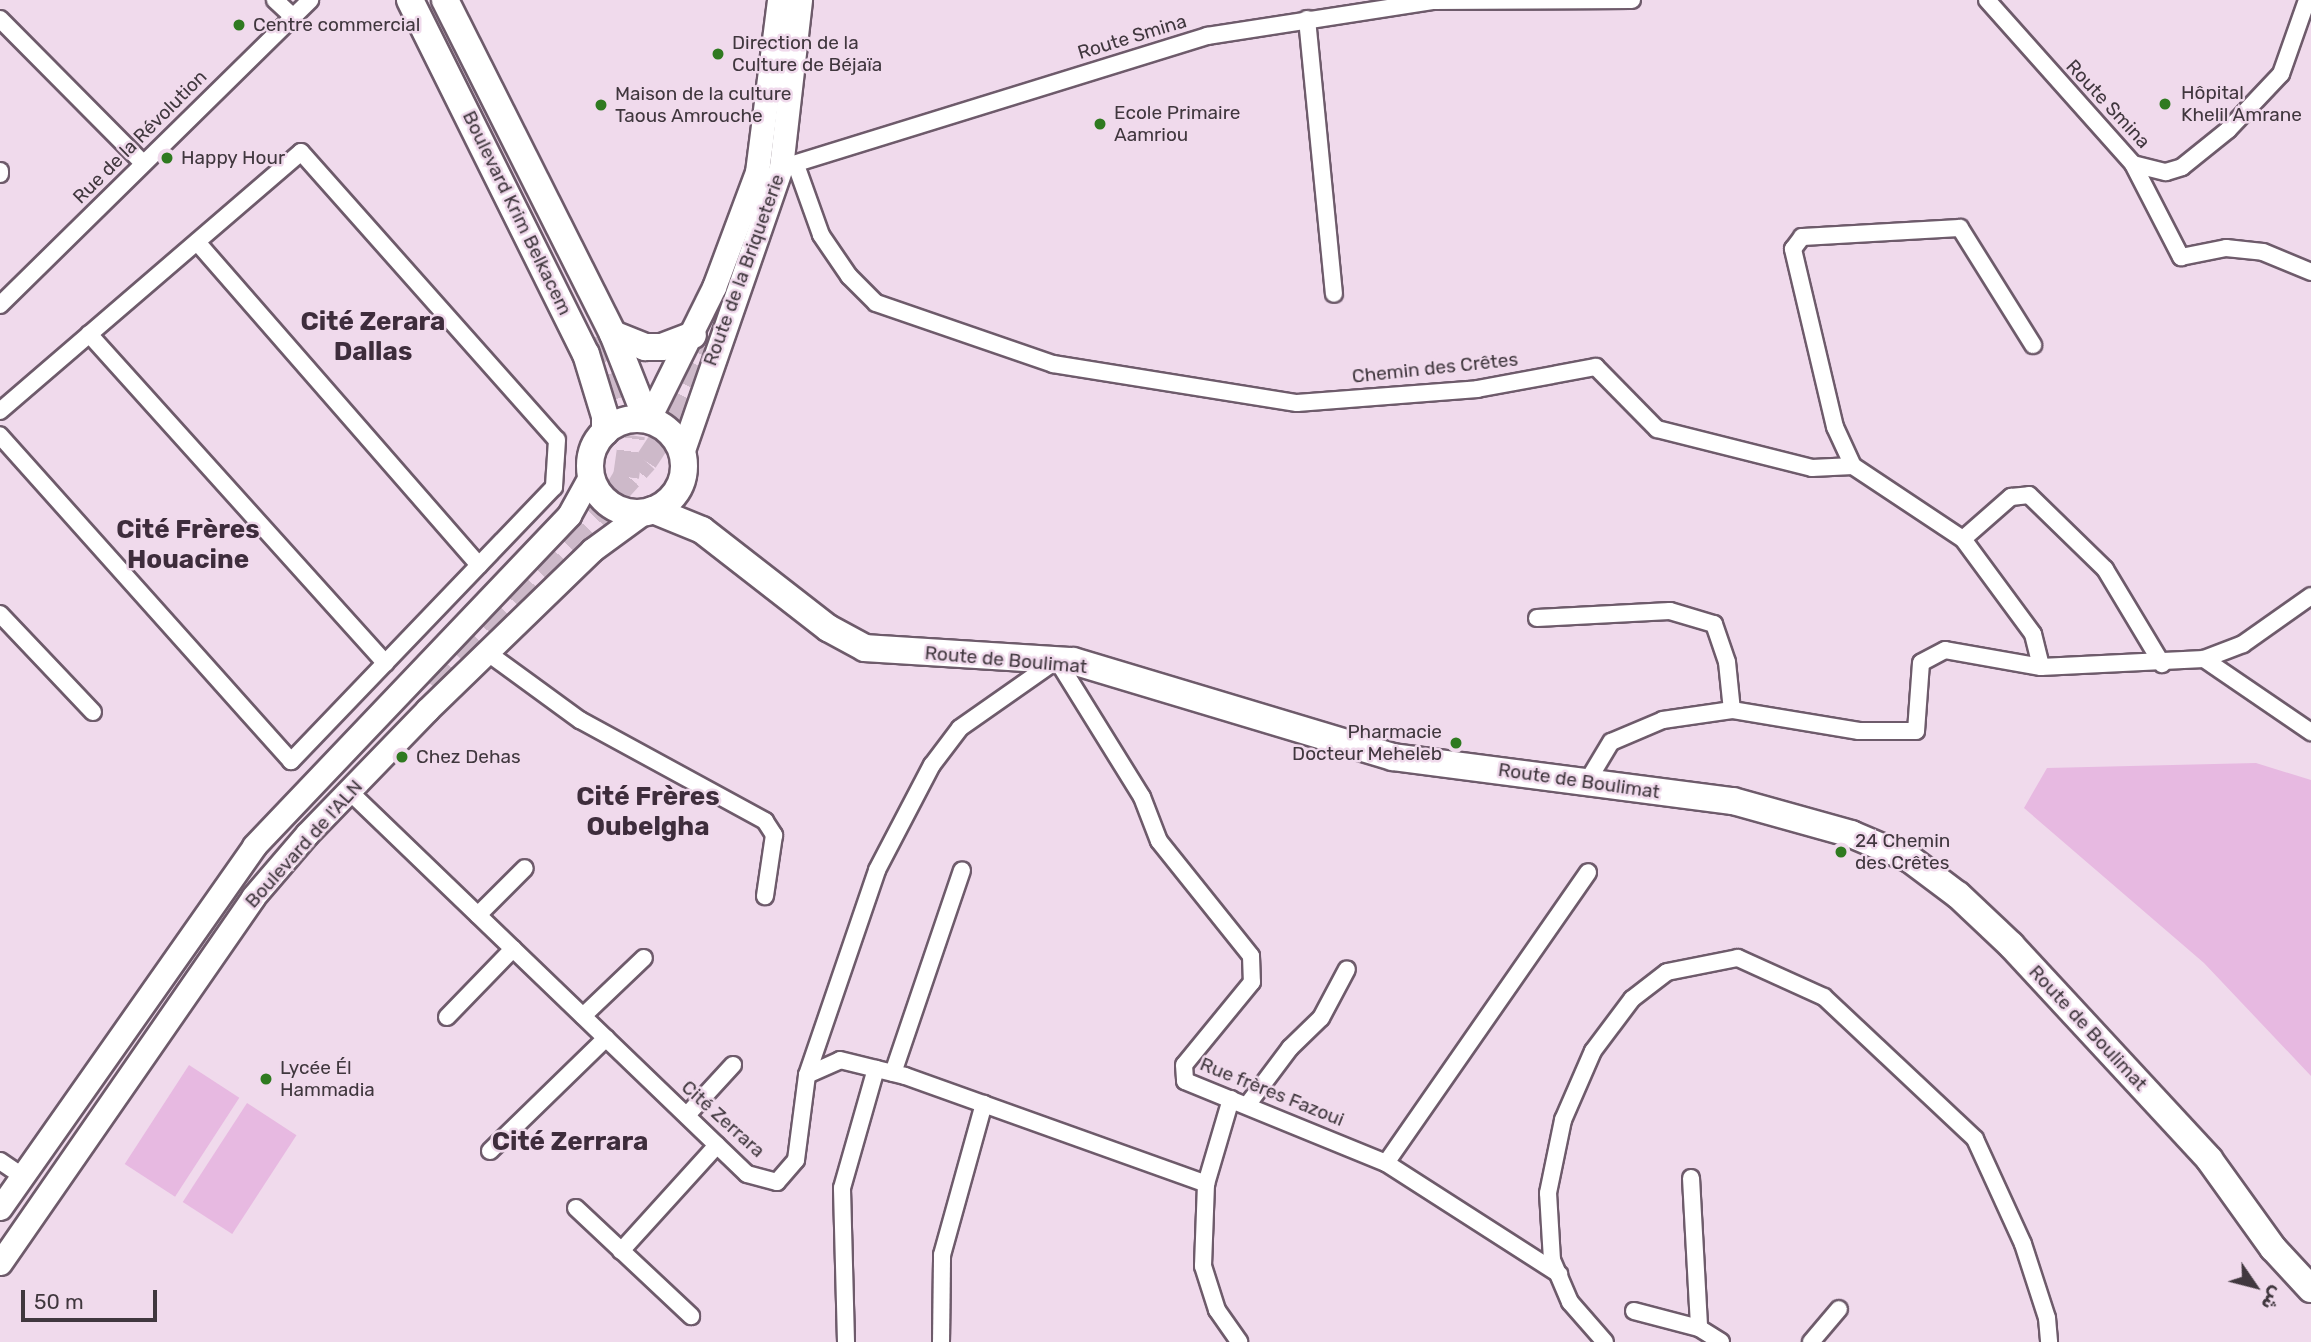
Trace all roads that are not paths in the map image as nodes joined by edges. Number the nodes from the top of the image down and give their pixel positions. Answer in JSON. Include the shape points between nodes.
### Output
{"nodes":[{"id":1,"x":275,"y":0,"type":"edge"},
{"id":2,"x":310,"y":0,"type":"edge"},
{"id":3,"x":410,"y":0,"type":"edge"},
{"id":4,"x":445,"y":0,"type":"edge"},
{"id":5,"x":779,"y":0,"type":"edge"},
{"id":6,"x":800,"y":0,"type":"edge"},
{"id":7,"x":1632,"y":0,"type":"edge"},
{"id":8,"x":1987,"y":0,"type":"edge"},
{"id":9,"x":2307,"y":0,"type":"edge"},
{"id":10,"x":1488,"y":1,"type":"edge"},
{"id":11,"x":292,"y":16,"type":"junction"},
{"id":12,"x":0,"y":19,"type":"edge"},
{"id":13,"x":1307,"y":19,"type":"junction"},
{"id":14,"x":143,"y":163,"type":"junction"},
{"id":15,"x":2133,"y":164,"type":"junction"},
{"id":16,"x":789,"y":166,"type":"junction"},
{"id":17,"x":197,"y":242,"type":"junction"},
{"id":18,"x":2311,"y":272,"type":"edge"},
{"id":19,"x":1334,"y":293,"type":"dead end"},
{"id":20,"x":0,"y":304,"type":"edge"},
{"id":21,"x":89,"y":334,"type":"junction"},
{"id":22,"x":613,"y":334,"type":"junction"},
{"id":23,"x":693,"y":335,"type":"junction"},
{"id":24,"x":2033,"y":345,"type":"dead end"},
{"id":25,"x":0,"y":411,"type":"edge"},
{"id":26,"x":648,"y":420,"type":"junction"},
{"id":27,"x":605,"y":432,"type":"junction"},
{"id":28,"x":0,"y":435,"type":"edge"},
{"id":29,"x":682,"y":453,"type":"junction"},
{"id":30,"x":1853,"y":466,"type":"junction"},
{"id":31,"x":591,"y":475,"type":"junction"},
{"id":32,"x":681,"y":482,"type":"junction"},
{"id":33,"x":648,"y":511,"type":"junction"},
{"id":34,"x":702,"y":530,"type":"junction"},
{"id":35,"x":1963,"y":539,"type":"junction"},
{"id":36,"x":479,"y":565,"type":"junction"},
{"id":37,"x":2311,"y":596,"type":"edge"},
{"id":38,"x":0,"y":614,"type":"edge"},
{"id":39,"x":1537,"y":618,"type":"dead end"},
{"id":40,"x":488,"y":653,"type":"junction"},
{"id":41,"x":2204,"y":659,"type":"junction"},
{"id":42,"x":1057,"y":660,"type":"junction"},
{"id":43,"x":385,"y":663,"type":"junction"},
{"id":44,"x":2162,"y":664,"type":"junction"},
{"id":45,"x":2041,"y":667,"type":"junction"},
{"id":46,"x":1732,"y":710,"type":"junction"},
{"id":47,"x":93,"y":712,"type":"dead end"},
{"id":48,"x":2311,"y":732,"type":"edge"},
{"id":49,"x":291,"y":761,"type":"junction"},
{"id":50,"x":1587,"y":782,"type":"junction"},
{"id":51,"x":311,"y":785,"type":"junction"},
{"id":52,"x":349,"y":791,"type":"junction"},
{"id":53,"x":525,"y":868,"type":"dead end"},
{"id":54,"x":962,"y":870,"type":"dead end"},
{"id":55,"x":1588,"y":872,"type":"dead end"},
{"id":56,"x":765,"y":897,"type":"dead end"},
{"id":57,"x":478,"y":915,"type":"junction"},
{"id":58,"x":513,"y":949,"type":"junction"},
{"id":59,"x":644,"y":958,"type":"dead end"},
{"id":60,"x":1347,"y":970,"type":"dead end"},
{"id":61,"x":583,"y":1016,"type":"junction"},
{"id":62,"x":447,"y":1017,"type":"dead end"},
{"id":63,"x":606,"y":1038,"type":"junction"},
{"id":64,"x":733,"y":1065,"type":"dead end"},
{"id":65,"x":876,"y":1069,"type":"junction"},
{"id":66,"x":894,"y":1073,"type":"junction"},
{"id":67,"x":807,"y":1075,"type":"junction"},
{"id":68,"x":1231,"y":1099,"type":"junction"},
{"id":69,"x":984,"y":1104,"type":"junction"},
{"id":70,"x":1248,"y":1104,"type":"junction"},
{"id":71,"x":687,"y":1115,"type":"junction"},
{"id":72,"x":717,"y":1145,"type":"junction"},
{"id":73,"x":490,"y":1151,"type":"dead end"},
{"id":74,"x":0,"y":1161,"type":"edge"},
{"id":75,"x":1386,"y":1163,"type":"junction"},
{"id":76,"x":22,"y":1176,"type":"junction"},
{"id":77,"x":1691,"y":1178,"type":"dead end"},
{"id":78,"x":1206,"y":1184,"type":"junction"},
{"id":79,"x":0,"y":1208,"type":"edge"},
{"id":80,"x":576,"y":1208,"type":"dead end"},
{"id":81,"x":621,"y":1251,"type":"junction"},
{"id":82,"x":0,"y":1263,"type":"edge"},
{"id":83,"x":1559,"y":1274,"type":"junction"},
{"id":84,"x":2311,"y":1289,"type":"edge"},
{"id":85,"x":1839,"y":1309,"type":"dead end"},
{"id":86,"x":1634,"y":1311,"type":"dead end"},
{"id":87,"x":691,"y":1316,"type":"dead end"},
{"id":88,"x":1699,"y":1328,"type":"junction"},
{"id":89,"x":846,"y":1342,"type":"edge"},
{"id":90,"x":941,"y":1342,"type":"edge"},
{"id":91,"x":1239,"y":1342,"type":"edge"},
{"id":92,"x":1605,"y":1342,"type":"edge"},
{"id":93,"x":1721,"y":1342,"type":"edge"},
{"id":94,"x":1811,"y":1342,"type":"edge"},
{"id":95,"x":2049,"y":1342,"type":"edge"}],
"edges":[{"from":1,"to":11,"type":"street"},
{"from":2,"to":11,"type":"street","name":"Rue de la Révolution"},
{"from":3,"to":27,"type":"main road","name":"Boulevard Krim Belkacem","via":[[586,354],[606,416]]},
{"from":4,"to":22,"type":"main road","name":"Boulevard Krim Belkacem"},
{"from":5,"to":23,"type":"main road","name":"Route de la Briqueterie","via":[[757,172]]},
{"from":6,"to":16,"type":"main road","name":"Route de la Briqueterie"},
{"from":7,"to":10,"type":"street","name":"Route Smina"},
{"from":8,"to":15,"type":"street","name":"Route Smina"},
{"from":9,"to":15,"type":"street","name":"Route Smina","via":[[2281,74],[2228,131],[2182,167],[2166,172]]},
{"from":10,"to":13,"type":"street","name":"Route Smina","via":[[1432,1]]},
{"from":11,"to":14,"type":"street","name":"Rue de la Révolution"},
{"from":12,"to":14,"type":"street"},
{"from":13,"to":16,"type":"street","name":"Route Smina","via":[[1207,36]]},
{"from":13,"to":19,"type":"street"},
{"from":14,"to":20,"type":"street","name":"Rue de la Révolution"},
{"from":15,"to":18,"type":"street","via":[[2181,257],[2226,248],[2263,252]]},
{"from":16,"to":29,"type":"main road","name":"Route de la Briqueterie"},
{"from":16,"to":30,"type":"street","name":"Chemin des Crêtes","via":[[821,235],[849,276],[876,303],[1053,363],[1297,403],[1477,389],[1597,367],[1657,429],[1812,468]]},
{"from":17,"to":21,"type":"street"},
{"from":17,"to":36,"type":"street"},
{"from":17,"to":36,"type":"street","via":[[301,152],[557,440],[554,487]]},
{"from":21,"to":25,"type":"street"},
{"from":21,"to":43,"type":"street"},
{"from":22,"to":23,"type":"main road","via":[[645,347],[678,343]]},
{"from":22,"to":26,"type":"main road","name":"Boulevard Krim Belkacem"},
{"from":23,"to":26,"type":"main road","name":"Route de la Briqueterie"},
{"from":24,"to":30,"type":"street","via":[[1960,228],[1802,237],[1793,250],[1835,427]]},
{"from":26,"to":27,"type":"main road","via":[[629,419]]},
{"from":26,"to":29,"type":"main road","via":[[670,432]]},
{"from":27,"to":31,"type":"main road","via":[[592,452]]},
{"from":28,"to":49,"type":"street"},
{"from":29,"to":32,"type":"main road"},
{"from":30,"to":35,"type":"street"},
{"from":31,"to":33,"type":"main road","via":[[610,505]]},
{"from":31,"to":51,"type":"main road","name":"Boulevard de l'ALN","via":[[569,514]]},
{"from":32,"to":33,"type":"main road","via":[[670,499]]},
{"from":32,"to":34,"type":"main road","name":"Route de Boulimat","via":[[687,508]]},
{"from":33,"to":34,"type":"main road","name":"Route de Boulimat"},
{"from":33,"to":40,"type":"main road","name":"Boulevard de l'ALN","via":[[599,544]]},
{"from":34,"to":42,"type":"main road","name":"Route de Boulimat","via":[[828,628],[865,648]]},
{"from":35,"to":44,"type":"street","via":[[2011,497],[2029,495],[2105,569]]},
{"from":35,"to":45,"type":"street","via":[[2033,634]]},
{"from":36,"to":43,"type":"street"},
{"from":37,"to":41,"type":"street","via":[[2243,644]]},
{"from":38,"to":47,"type":"street"},
{"from":39,"to":46,"type":"street","via":[[1670,611],[1714,624],[1727,662]]},
{"from":40,"to":52,"type":"main road","name":"Boulevard de l'ALN"},
{"from":40,"to":56,"type":"street","via":[[580,720],[765,821],[774,835],[774,856]]},
{"from":41,"to":44,"type":"street"},
{"from":41,"to":48,"type":"street"},
{"from":42,"to":50,"type":"main road","name":"Route de Boulimat","via":[[1133,676],[1393,757]]},
{"from":42,"to":67,"type":"street","via":[[960,728],[932,765],[877,870]]},
{"from":42,"to":68,"type":"street","name":"Rue frères Fazoui","via":[[1142,797],[1159,841],[1251,956],[1252,982],[1184,1065],[1185,1081]]},
{"from":43,"to":49,"type":"street"},
{"from":44,"to":45,"type":"street","via":[[2138,660],[2083,668]]},
{"from":45,"to":46,"type":"street","via":[[1945,650],[1921,663],[1916,731],[1858,731]]},
{"from":46,"to":50,"type":"street","via":[[1663,720],[1611,742]]},
{"from":49,"to":51,"type":"street"},
{"from":50,"to":84,"type":"main road","name":"Route de Boulimat","via":[[1733,801],[1851,834],[1910,859],[1958,895],[2011,945],[2209,1160],[2273,1248]]},
{"from":51,"to":76,"type":"main road","name":"Boulevard de l'ALN","via":[[254,846]]},
{"from":52,"to":57,"type":"street","name":"Cité Zerrara"},
{"from":52,"to":82,"type":"main road","name":"Boulevard de l'ALN","via":[[253,897]]},
{"from":53,"to":57,"type":"street"},
{"from":54,"to":66,"type":"street"},
{"from":55,"to":75,"type":"street"},
{"from":57,"to":58,"type":"street","name":"Cité Zerrara"},
{"from":58,"to":61,"type":"street","name":"Cité Zerrara"},
{"from":58,"to":62,"type":"street"},
{"from":59,"to":61,"type":"street"},
{"from":60,"to":70,"type":"street","via":[[1321,1018],[1290,1048]]},
{"from":61,"to":63,"type":"street","name":"Cité Zerrara"},
{"from":63,"to":71,"type":"street","name":"Cité Zerrara"},
{"from":63,"to":73,"type":"street"},
{"from":64,"to":71,"type":"street"},
{"from":65,"to":66,"type":"street"},
{"from":65,"to":67,"type":"street","via":[[840,1059]]},
{"from":65,"to":89,"type":"street","via":[[842,1188]]},
{"from":66,"to":69,"type":"street"},
{"from":67,"to":72,"type":"street","name":"Cité Zerrara","via":[[796,1160],[777,1182],[747,1174]]},
{"from":68,"to":70,"type":"street","name":"Rue frères Fazoui"},
{"from":68,"to":78,"type":"street"},
{"from":69,"to":78,"type":"street"},
{"from":69,"to":90,"type":"street","via":[[942,1255]]},
{"from":70,"to":75,"type":"street","name":"Rue frères Fazoui"},
{"from":71,"to":72,"type":"street","name":"Cité Zerrara"},
{"from":72,"to":81,"type":"street"},
{"from":74,"to":76,"type":"street"},
{"from":75,"to":83,"type":"street","name":"Rue frères Fazoui"},
{"from":76,"to":79,"type":"main road","name":"Boulevard de l'ALN"},
{"from":77,"to":88,"type":"street"},
{"from":78,"to":91,"type":"street","via":[[1203,1266],[1217,1310]]},
{"from":80,"to":81,"type":"street"},
{"from":81,"to":87,"type":"street"},
{"from":83,"to":92,"type":"street","via":[[1570,1302]]},
{"from":83,"to":95,"type":"street","via":[[1552,1260],[1548,1193],[1563,1121],[1593,1051],[1632,999],[1667,972],[1738,958],[1824,997],[1975,1139],[2023,1244],[2047,1318]]},
{"from":85,"to":94,"type":"street"},
{"from":86,"to":88,"type":"street"},
{"from":88,"to":93,"type":"street"}]}
